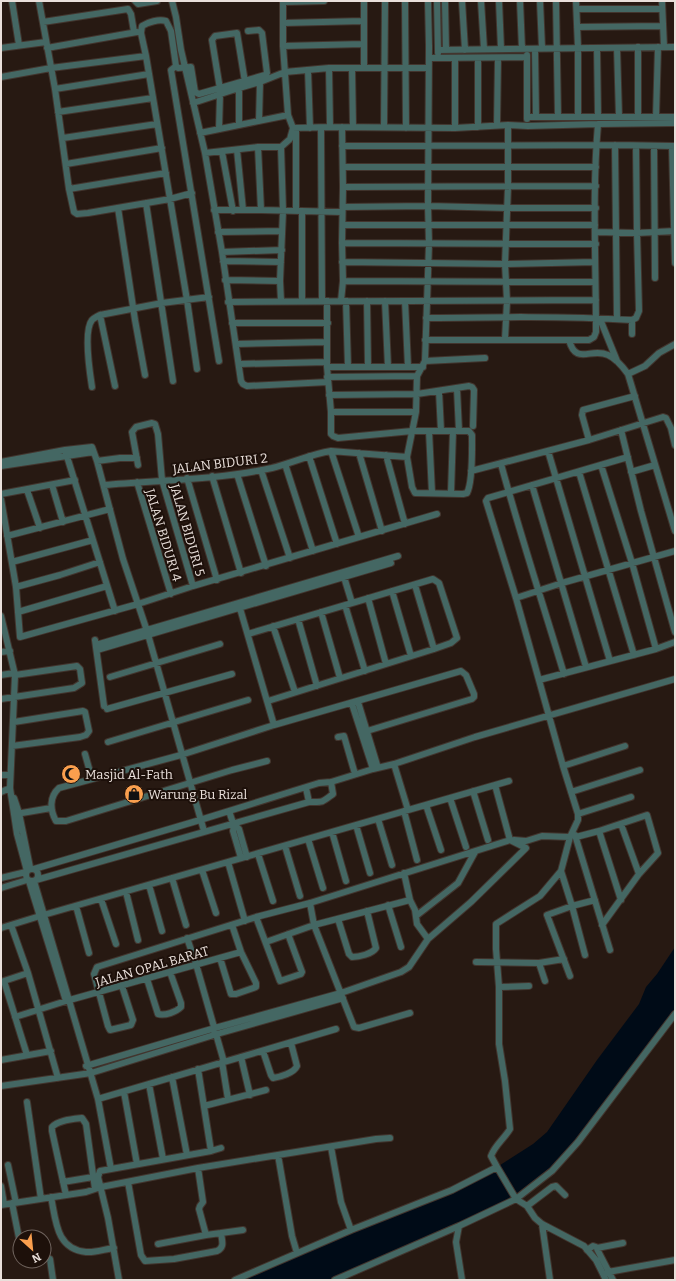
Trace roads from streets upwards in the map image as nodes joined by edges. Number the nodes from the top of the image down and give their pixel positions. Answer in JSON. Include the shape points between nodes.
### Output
{"nodes":[{"id":1,"x":12,"y":1,"type":"edge"},
{"id":2,"x":39,"y":1,"type":"edge"},
{"id":3,"x":135,"y":1,"type":"edge"},
{"id":4,"x":157,"y":1,"type":"edge"},
{"id":5,"x":172,"y":1,"type":"edge"},
{"id":6,"x":283,"y":1,"type":"edge"},
{"id":7,"x":324,"y":1,"type":"edge"},
{"id":8,"x":364,"y":1,"type":"edge"},
{"id":9,"x":385,"y":1,"type":"edge"},
{"id":10,"x":405,"y":1,"type":"edge"},
{"id":11,"x":428,"y":1,"type":"edge"},
{"id":12,"x":437,"y":1,"type":"edge"},
{"id":13,"x":444,"y":1,"type":"edge"},
{"id":14,"x":462,"y":1,"type":"edge"},
{"id":15,"x":481,"y":1,"type":"edge"},
{"id":16,"x":499,"y":1,"type":"edge"},
{"id":17,"x":520,"y":1,"type":"edge"},
{"id":18,"x":540,"y":1,"type":"edge"},
{"id":19,"x":556,"y":1,"type":"edge"},
{"id":20,"x":576,"y":1,"type":"edge"},
{"id":21,"x":662,"y":1,"type":"edge"},
{"id":22,"x":577,"y":9,"type":"junction"},
{"id":23,"x":662,"y":9,"type":"junction"},
{"id":24,"x":363,"y":21,"type":"junction"},
{"id":25,"x":43,"y":22,"type":"junction"},
{"id":26,"x":283,"y":23,"type":"junction"},
{"id":27,"x":663,"y":26,"type":"junction"},
{"id":28,"x":577,"y":27,"type":"junction"},
{"id":29,"x":248,"y":31,"type":"dead end"},
{"id":30,"x":138,"y":32,"type":"junction"},
{"id":31,"x":438,"y":38,"type":"junction"},
{"id":32,"x":429,"y":39,"type":"junction"},
{"id":33,"x":363,"y":44,"type":"junction"},
{"id":34,"x":19,"y":45,"type":"junction"},
{"id":35,"x":46,"y":45,"type":"junction"},
{"id":36,"x":283,"y":46,"type":"junction"},
{"id":37,"x":638,"y":47,"type":"junction"},
{"id":38,"x":661,"y":47,"type":"junction"},
{"id":39,"x":675,"y":47,"type":"edge"},
{"id":40,"x":1,"y":48,"type":"edge"},
{"id":41,"x":578,"y":48,"type":"junction"},
{"id":42,"x":597,"y":48,"type":"junction"},
{"id":43,"x":617,"y":48,"type":"junction"},
{"id":44,"x":484,"y":49,"type":"junction"},
{"id":45,"x":501,"y":49,"type":"junction"},
{"id":46,"x":525,"y":49,"type":"junction"},
{"id":47,"x":538,"y":49,"type":"junction"},
{"id":48,"x":557,"y":49,"type":"junction"},
{"id":49,"x":438,"y":50,"type":"junction"},
{"id":50,"x":446,"y":50,"type":"junction"},
{"id":51,"x":465,"y":50,"type":"junction"},
{"id":52,"x":146,"y":56,"type":"junction"},
{"id":53,"x":526,"y":57,"type":"junction"},
{"id":54,"x":429,"y":58,"type":"junction"},
{"id":55,"x":438,"y":58,"type":"junction"},
{"id":56,"x":456,"y":58,"type":"junction"},
{"id":57,"x":478,"y":58,"type":"junction"},
{"id":58,"x":498,"y":58,"type":"junction"},
{"id":59,"x":176,"y":66,"type":"junction"},
{"id":60,"x":185,"y":67,"type":"junction"},
{"id":61,"x":364,"y":67,"type":"junction"},
{"id":62,"x":406,"y":67,"type":"junction"},
{"id":63,"x":51,"y":68,"type":"junction"},
{"id":64,"x":329,"y":68,"type":"junction"},
{"id":65,"x":352,"y":68,"type":"junction"},
{"id":66,"x":385,"y":68,"type":"junction"},
{"id":67,"x":428,"y":68,"type":"junction"},
{"id":68,"x":308,"y":70,"type":"junction"},
{"id":69,"x":285,"y":72,"type":"junction"},
{"id":70,"x":149,"y":74,"type":"junction"},
{"id":71,"x":1,"y":77,"type":"edge"},
{"id":72,"x":245,"y":82,"type":"junction"},
{"id":73,"x":260,"y":82,"type":"junction"},
{"id":74,"x":239,"y":88,"type":"junction"},
{"id":75,"x":55,"y":89,"type":"junction"},
{"id":76,"x":220,"y":91,"type":"junction"},
{"id":77,"x":154,"y":98,"type":"junction"},
{"id":78,"x":193,"y":103,"type":"junction"},
{"id":79,"x":58,"y":112,"type":"junction"},
{"id":80,"x":288,"y":115,"type":"junction"},
{"id":81,"x":578,"y":116,"type":"junction"},
{"id":82,"x":598,"y":116,"type":"junction"},
{"id":83,"x":656,"y":116,"type":"junction"},
{"id":84,"x":527,"y":117,"type":"junction"},
{"id":85,"x":536,"y":117,"type":"junction"},
{"id":86,"x":558,"y":117,"type":"junction"},
{"id":87,"x":619,"y":117,"type":"junction"},
{"id":88,"x":638,"y":117,"type":"junction"},
{"id":89,"x":675,"y":117,"type":"edge"},
{"id":90,"x":259,"y":120,"type":"junction"},
{"id":91,"x":675,"y":123,"type":"edge"},
{"id":92,"x":157,"y":124,"type":"junction"},
{"id":93,"x":598,"y":124,"type":"junction"},
{"id":94,"x":239,"y":125,"type":"junction"},
{"id":95,"x":508,"y":125,"type":"junction"},
{"id":96,"x":497,"y":126,"type":"junction"},
{"id":97,"x":528,"y":126,"type":"junction"},
{"id":98,"x":330,"y":127,"type":"junction"},
{"id":99,"x":342,"y":127,"type":"junction"},
{"id":100,"x":353,"y":127,"type":"junction"},
{"id":101,"x":384,"y":127,"type":"junction"},
{"id":102,"x":478,"y":127,"type":"junction"},
{"id":103,"x":294,"y":128,"type":"junction"},
{"id":104,"x":310,"y":128,"type":"junction"},
{"id":105,"x":321,"y":128,"type":"junction"},
{"id":106,"x":406,"y":128,"type":"junction"},
{"id":107,"x":429,"y":128,"type":"junction"},
{"id":108,"x":455,"y":128,"type":"junction"},
{"id":109,"x":219,"y":129,"type":"junction"},
{"id":110,"x":200,"y":133,"type":"junction"},
{"id":111,"x":63,"y":138,"type":"junction"},
{"id":112,"x":596,"y":145,"type":"junction"},
{"id":113,"x":615,"y":145,"type":"junction"},
{"id":114,"x":342,"y":146,"type":"junction"},
{"id":115,"x":428,"y":146,"type":"junction"},
{"id":116,"x":508,"y":146,"type":"junction"},
{"id":117,"x":636,"y":146,"type":"junction"},
{"id":118,"x":654,"y":146,"type":"junction"},
{"id":119,"x":674,"y":146,"type":"edge"},
{"id":120,"x":258,"y":147,"type":"junction"},
{"id":121,"x":281,"y":147,"type":"junction"},
{"id":122,"x":162,"y":148,"type":"junction"},
{"id":123,"x":237,"y":150,"type":"junction"},
{"id":124,"x":222,"y":152,"type":"junction"},
{"id":125,"x":204,"y":153,"type":"junction"},
{"id":126,"x":66,"y":164,"type":"junction"},
{"id":127,"x":428,"y":166,"type":"junction"},
{"id":128,"x":507,"y":166,"type":"junction"},
{"id":129,"x":343,"y":167,"type":"junction"},
{"id":130,"x":596,"y":167,"type":"junction"},
{"id":131,"x":166,"y":173,"type":"junction"},
{"id":132,"x":596,"y":186,"type":"junction"},
{"id":133,"x":428,"y":187,"type":"junction"},
{"id":134,"x":508,"y":187,"type":"junction"},
{"id":135,"x":343,"y":188,"type":"junction"},
{"id":136,"x":69,"y":189,"type":"junction"},
{"id":137,"x":192,"y":193,"type":"junction"},
{"id":138,"x":170,"y":199,"type":"junction"},
{"id":139,"x":146,"y":203,"type":"junction"},
{"id":140,"x":428,"y":206,"type":"junction"},
{"id":141,"x":118,"y":208,"type":"junction"},
{"id":142,"x":508,"y":208,"type":"junction"},
{"id":143,"x":596,"y":208,"type":"junction"},
{"id":144,"x":342,"y":209,"type":"junction"},
{"id":145,"x":214,"y":210,"type":"junction"},
{"id":146,"x":243,"y":210,"type":"junction"},
{"id":147,"x":261,"y":210,"type":"junction"},
{"id":148,"x":233,"y":211,"type":"junction"},
{"id":149,"x":282,"y":211,"type":"junction"},
{"id":150,"x":299,"y":212,"type":"junction"},
{"id":151,"x":322,"y":212,"type":"junction"},
{"id":152,"x":507,"y":224,"type":"junction"},
{"id":153,"x":343,"y":225,"type":"junction"},
{"id":154,"x":428,"y":225,"type":"junction"},
{"id":155,"x":595,"y":225,"type":"junction"},
{"id":156,"x":282,"y":231,"type":"junction"},
{"id":157,"x":674,"y":231,"type":"edge"},
{"id":158,"x":218,"y":232,"type":"junction"},
{"id":159,"x":596,"y":232,"type":"junction"},
{"id":160,"x":617,"y":232,"type":"junction"},
{"id":161,"x":655,"y":232,"type":"junction"},
{"id":162,"x":636,"y":233,"type":"junction"},
{"id":163,"x":342,"y":243,"type":"junction"},
{"id":164,"x":507,"y":243,"type":"junction"},
{"id":165,"x":429,"y":244,"type":"junction"},
{"id":166,"x":596,"y":244,"type":"junction"},
{"id":167,"x":282,"y":250,"type":"junction"},
{"id":168,"x":222,"y":252,"type":"junction"},
{"id":169,"x":223,"y":261,"type":"junction"},
{"id":170,"x":281,"y":262,"type":"junction"},
{"id":171,"x":342,"y":262,"type":"junction"},
{"id":172,"x":595,"y":262,"type":"junction"},
{"id":173,"x":428,"y":263,"type":"junction"},
{"id":174,"x":675,"y":263,"type":"edge"},
{"id":175,"x":506,"y":264,"type":"junction"},
{"id":176,"x":655,"y":278,"type":"dead end"},
{"id":177,"x":225,"y":280,"type":"junction"},
{"id":178,"x":280,"y":281,"type":"junction"},
{"id":179,"x":343,"y":281,"type":"junction"},
{"id":180,"x":428,"y":282,"type":"junction"},
{"id":181,"x":506,"y":282,"type":"junction"},
{"id":182,"x":595,"y":282,"type":"junction"},
{"id":183,"x":208,"y":297,"type":"junction"},
{"id":184,"x":187,"y":300,"type":"junction"},
{"id":185,"x":507,"y":300,"type":"junction"},
{"id":186,"x":596,"y":300,"type":"junction"},
{"id":187,"x":281,"y":301,"type":"junction"},
{"id":188,"x":302,"y":301,"type":"junction"},
{"id":189,"x":324,"y":301,"type":"junction"},
{"id":190,"x":344,"y":301,"type":"junction"},
{"id":191,"x":367,"y":301,"type":"junction"},
{"id":192,"x":385,"y":301,"type":"junction"},
{"id":193,"x":405,"y":301,"type":"junction"},
{"id":194,"x":228,"y":302,"type":"junction"},
{"id":195,"x":426,"y":302,"type":"junction"},
{"id":196,"x":162,"y":303,"type":"junction"},
{"id":197,"x":134,"y":308,"type":"junction"},
{"id":198,"x":100,"y":314,"type":"junction"},
{"id":199,"x":506,"y":317,"type":"junction"},
{"id":200,"x":426,"y":318,"type":"junction"},
{"id":201,"x":598,"y":318,"type":"junction"},
{"id":202,"x":617,"y":319,"type":"junction"},
{"id":203,"x":632,"y":320,"type":"junction"},
{"id":204,"x":232,"y":323,"type":"junction"},
{"id":205,"x":328,"y":323,"type":"junction"},
{"id":206,"x":632,"y":334,"type":"dead end"},
{"id":207,"x":505,"y":339,"type":"junction"},
{"id":208,"x":425,"y":340,"type":"junction"},
{"id":209,"x":569,"y":340,"type":"junction"},
{"id":210,"x":327,"y":342,"type":"junction"},
{"id":211,"x":236,"y":344,"type":"junction"},
{"id":212,"x":675,"y":344,"type":"edge"},
{"id":213,"x":485,"y":358,"type":"dead end"},
{"id":214,"x":219,"y":361,"type":"dead end"},
{"id":215,"x":616,"y":361,"type":"junction"},
{"id":216,"x":239,"y":364,"type":"junction"},
{"id":217,"x":424,"y":364,"type":"junction"},
{"id":218,"x":327,"y":365,"type":"junction"},
{"id":219,"x":345,"y":367,"type":"junction"},
{"id":220,"x":368,"y":367,"type":"junction"},
{"id":221,"x":388,"y":367,"type":"junction"},
{"id":222,"x":408,"y":367,"type":"junction"},
{"id":223,"x":197,"y":369,"type":"dead end"},
{"id":224,"x":628,"y":374,"type":"junction"},
{"id":225,"x":145,"y":375,"type":"dead end"},
{"id":226,"x":342,"y":376,"type":"junction"},
{"id":227,"x":417,"y":376,"type":"junction"},
{"id":228,"x":327,"y":380,"type":"junction"},
{"id":229,"x":173,"y":381,"type":"dead end"},
{"id":230,"x":115,"y":386,"type":"dead end"},
{"id":231,"x":92,"y":387,"type":"dead end"},
{"id":232,"x":457,"y":389,"type":"junction"},
{"id":233,"x":439,"y":391,"type":"junction"},
{"id":234,"x":417,"y":394,"type":"junction"},
{"id":235,"x":329,"y":395,"type":"junction"},
{"id":236,"x":636,"y":396,"type":"junction"},
{"id":237,"x":331,"y":412,"type":"junction"},
{"id":238,"x":416,"y":412,"type":"junction"},
{"id":239,"x":643,"y":423,"type":"junction"},
{"id":240,"x":473,"y":426,"type":"dead end"},
{"id":241,"x":621,"y":430,"type":"junction"},
{"id":242,"x":412,"y":431,"type":"junction"},
{"id":243,"x":441,"y":431,"type":"junction"},
{"id":244,"x":456,"y":431,"type":"junction"},
{"id":245,"x":429,"y":432,"type":"junction"},
{"id":246,"x":589,"y":440,"type":"junction"},
{"id":247,"x":675,"y":446,"type":"edge"},
{"id":248,"x":331,"y":451,"type":"junction"},
{"id":249,"x":548,"y":451,"type":"junction"},
{"id":250,"x":66,"y":452,"type":"junction"},
{"id":251,"x":359,"y":453,"type":"junction"},
{"id":252,"x":386,"y":455,"type":"junction"},
{"id":253,"x":309,"y":456,"type":"junction"},
{"id":254,"x":407,"y":456,"type":"junction"},
{"id":255,"x":628,"y":457,"type":"junction"},
{"id":256,"x":97,"y":461,"type":"junction"},
{"id":257,"x":1,"y":462,"type":"edge"},
{"id":258,"x":285,"y":464,"type":"junction"},
{"id":259,"x":501,"y":464,"type":"junction"},
{"id":260,"x":601,"y":465,"type":"junction"},
{"id":261,"x":1,"y":466,"type":"edge"},
{"id":262,"x":655,"y":466,"type":"junction"},
{"id":263,"x":261,"y":470,"type":"junction"},
{"id":264,"x":471,"y":471,"type":"junction"},
{"id":265,"x":579,"y":472,"type":"junction"},
{"id":266,"x":631,"y":472,"type":"junction"},
{"id":267,"x":236,"y":474,"type":"junction"},
{"id":268,"x":212,"y":476,"type":"junction"},
{"id":269,"x":555,"y":477,"type":"junction"},
{"id":270,"x":187,"y":478,"type":"junction"},
{"id":271,"x":75,"y":480,"type":"junction"},
{"id":272,"x":162,"y":480,"type":"junction"},
{"id":273,"x":137,"y":482,"type":"junction"},
{"id":274,"x":52,"y":485,"type":"junction"},
{"id":275,"x":532,"y":485,"type":"junction"},
{"id":276,"x":104,"y":486,"type":"junction"},
{"id":277,"x":27,"y":490,"type":"junction"},
{"id":278,"x":509,"y":492,"type":"junction"},
{"id":279,"x":432,"y":493,"type":"junction"},
{"id":280,"x":451,"y":493,"type":"junction"},
{"id":281,"x":1,"y":494,"type":"edge"},
{"id":282,"x":1,"y":499,"type":"edge"},
{"id":283,"x":110,"y":510,"type":"junction"},
{"id":284,"x":437,"y":514,"type":"dead end"},
{"id":285,"x":86,"y":516,"type":"junction"},
{"id":286,"x":63,"y":522,"type":"junction"},
{"id":287,"x":405,"y":524,"type":"junction"},
{"id":288,"x":40,"y":528,"type":"junction"},
{"id":289,"x":382,"y":531,"type":"junction"},
{"id":290,"x":675,"y":531,"type":"edge"},
{"id":291,"x":8,"y":536,"type":"junction"},
{"id":292,"x":359,"y":537,"type":"junction"},
{"id":293,"x":93,"y":540,"type":"junction"},
{"id":294,"x":337,"y":544,"type":"junction"},
{"id":295,"x":312,"y":551,"type":"junction"},
{"id":296,"x":675,"y":551,"type":"edge"},
{"id":297,"x":398,"y":556,"type":"dead end"},
{"id":298,"x":655,"y":556,"type":"junction"},
{"id":299,"x":290,"y":558,"type":"junction"},
{"id":300,"x":12,"y":562,"type":"junction"},
{"id":301,"x":100,"y":562,"type":"junction"},
{"id":302,"x":390,"y":563,"type":"dead end"},
{"id":303,"x":632,"y":564,"type":"junction"},
{"id":304,"x":266,"y":566,"type":"junction"},
{"id":305,"x":363,"y":569,"type":"junction"},
{"id":306,"x":609,"y":570,"type":"junction"},
{"id":307,"x":241,"y":573,"type":"junction"},
{"id":308,"x":344,"y":577,"type":"junction"},
{"id":309,"x":586,"y":577,"type":"junction"},
{"id":310,"x":217,"y":580,"type":"junction"},
{"id":311,"x":562,"y":583,"type":"junction"},
{"id":312,"x":415,"y":585,"type":"junction"},
{"id":313,"x":107,"y":586,"type":"junction"},
{"id":314,"x":193,"y":586,"type":"junction"},
{"id":315,"x":16,"y":587,"type":"junction"},
{"id":316,"x":301,"y":587,"type":"junction"},
{"id":317,"x":540,"y":590,"type":"junction"},
{"id":318,"x":392,"y":591,"type":"junction"},
{"id":319,"x":171,"y":594,"type":"junction"},
{"id":320,"x":368,"y":598,"type":"junction"},
{"id":321,"x":516,"y":598,"type":"junction"},
{"id":322,"x":352,"y":602,"type":"junction"},
{"id":323,"x":138,"y":604,"type":"junction"},
{"id":324,"x":345,"y":605,"type":"junction"},
{"id":325,"x":239,"y":606,"type":"junction"},
{"id":326,"x":115,"y":611,"type":"junction"},
{"id":327,"x":18,"y":612,"type":"junction"},
{"id":328,"x":321,"y":612,"type":"junction"},
{"id":329,"x":1,"y":616,"type":"edge"},
{"id":330,"x":298,"y":619,"type":"junction"},
{"id":331,"x":273,"y":626,"type":"junction"},
{"id":332,"x":2,"y":628,"type":"edge"},
{"id":333,"x":675,"y":632,"type":"edge"},
{"id":334,"x":144,"y":634,"type":"junction"},
{"id":335,"x":248,"y":634,"type":"junction"},
{"id":336,"x":675,"y":642,"type":"edge"},
{"id":337,"x":220,"y":644,"type":"dead end"},
{"id":338,"x":434,"y":649,"type":"junction"},
{"id":339,"x":656,"y":649,"type":"junction"},
{"id":340,"x":10,"y":651,"type":"junction"},
{"id":341,"x":1,"y":652,"type":"edge"},
{"id":342,"x":634,"y":654,"type":"junction"},
{"id":343,"x":411,"y":656,"type":"junction"},
{"id":344,"x":610,"y":661,"type":"junction"},
{"id":345,"x":156,"y":663,"type":"junction"},
{"id":346,"x":386,"y":664,"type":"junction"},
{"id":347,"x":586,"y":667,"type":"junction"},
{"id":348,"x":364,"y":671,"type":"junction"},
{"id":349,"x":15,"y":674,"type":"junction"},
{"id":350,"x":232,"y":674,"type":"dead end"},
{"id":351,"x":564,"y":674,"type":"junction"},
{"id":352,"x":1,"y":675,"type":"edge"},
{"id":353,"x":110,"y":677,"type":"dead end"},
{"id":354,"x":340,"y":678,"type":"junction"},
{"id":355,"x":675,"y":679,"type":"edge"},
{"id":356,"x":539,"y":680,"type":"junction"},
{"id":357,"x":317,"y":686,"type":"junction"},
{"id":358,"x":163,"y":692,"type":"junction"},
{"id":359,"x":295,"y":692,"type":"junction"},
{"id":360,"x":14,"y":697,"type":"junction"},
{"id":361,"x":1,"y":699,"type":"edge"},
{"id":362,"x":248,"y":700,"type":"dead end"},
{"id":363,"x":268,"y":701,"type":"junction"},
{"id":364,"x":355,"y":703,"type":"junction"},
{"id":365,"x":550,"y":716,"type":"junction"},
{"id":366,"x":14,"y":722,"type":"junction"},
{"id":367,"x":173,"y":723,"type":"junction"},
{"id":368,"x":274,"y":725,"type":"junction"},
{"id":369,"x":367,"y":731,"type":"junction"},
{"id":370,"x":338,"y":737,"type":"dead end"},
{"id":371,"x":108,"y":742,"type":"dead end"},
{"id":372,"x":12,"y":746,"type":"junction"},
{"id":373,"x":625,"y":746,"type":"dead end"},
{"id":374,"x":85,"y":754,"type":"dead end"},
{"id":375,"x":182,"y":755,"type":"junction"},
{"id":376,"x":267,"y":761,"type":"dead end"},
{"id":377,"x":394,"y":764,"type":"junction"},
{"id":378,"x":563,"y":766,"type":"junction"},
{"id":379,"x":375,"y":768,"type":"junction"},
{"id":380,"x":640,"y":770,"type":"dead end"},
{"id":381,"x":354,"y":774,"type":"junction"},
{"id":382,"x":10,"y":775,"type":"junction"},
{"id":383,"x":1,"y":776,"type":"edge"},
{"id":384,"x":92,"y":779,"type":"junction"},
{"id":385,"x":509,"y":781,"type":"dead end"},
{"id":386,"x":331,"y":782,"type":"junction"},
{"id":387,"x":190,"y":784,"type":"junction"},
{"id":388,"x":495,"y":785,"type":"junction"},
{"id":389,"x":306,"y":788,"type":"junction"},
{"id":390,"x":10,"y":789,"type":"junction"},
{"id":391,"x":1,"y":792,"type":"edge"},
{"id":392,"x":473,"y":792,"type":"junction"},
{"id":393,"x":571,"y":792,"type":"junction"},
{"id":394,"x":631,"y":797,"type":"dead end"},
{"id":395,"x":450,"y":798,"type":"junction"},
{"id":396,"x":309,"y":802,"type":"junction"},
{"id":397,"x":426,"y":805,"type":"junction"},
{"id":398,"x":52,"y":808,"type":"junction"},
{"id":399,"x":229,"y":811,"type":"junction"},
{"id":400,"x":406,"y":811,"type":"junction"},
{"id":401,"x":16,"y":814,"type":"junction"},
{"id":402,"x":578,"y":814,"type":"junction"},
{"id":403,"x":378,"y":819,"type":"junction"},
{"id":404,"x":200,"y":820,"type":"junction"},
{"id":405,"x":234,"y":824,"type":"junction"},
{"id":406,"x":621,"y":824,"type":"junction"},
{"id":407,"x":356,"y":825,"type":"junction"},
{"id":408,"x":204,"y":831,"type":"junction"},
{"id":409,"x":599,"y":831,"type":"junction"},
{"id":410,"x":332,"y":832,"type":"junction"},
{"id":411,"x":573,"y":835,"type":"junction"},
{"id":412,"x":308,"y":839,"type":"junction"},
{"id":413,"x":488,"y":840,"type":"dead end"},
{"id":414,"x":510,"y":840,"type":"junction"},
{"id":415,"x":285,"y":846,"type":"junction"},
{"id":416,"x":466,"y":847,"type":"dead end"},
{"id":417,"x":441,"y":850,"type":"dead end"},
{"id":418,"x":475,"y":852,"type":"junction"},
{"id":419,"x":258,"y":854,"type":"junction"},
{"id":420,"x":248,"y":857,"type":"junction"},
{"id":421,"x":241,"y":858,"type":"junction"},
{"id":422,"x":417,"y":860,"type":"dead end"},
{"id":423,"x":228,"y":862,"type":"junction"},
{"id":424,"x":392,"y":865,"type":"dead end"},
{"id":425,"x":29,"y":870,"type":"junction"},
{"id":426,"x":202,"y":870,"type":"junction"},
{"id":427,"x":561,"y":871,"type":"junction"},
{"id":428,"x":370,"y":873,"type":"dead end"},
{"id":429,"x":404,"y":873,"type":"junction"},
{"id":430,"x":639,"y":874,"type":"junction"},
{"id":431,"x":1,"y":878,"type":"edge"},
{"id":432,"x":172,"y":878,"type":"junction"},
{"id":433,"x":32,"y":881,"type":"junction"},
{"id":434,"x":346,"y":881,"type":"dead end"},
{"id":435,"x":149,"y":885,"type":"junction"},
{"id":436,"x":1,"y":888,"type":"edge"},
{"id":437,"x":323,"y":888,"type":"dead end"},
{"id":438,"x":126,"y":892,"type":"junction"},
{"id":439,"x":300,"y":896,"type":"dead end"},
{"id":440,"x":101,"y":899,"type":"junction"},
{"id":441,"x":410,"y":900,"type":"junction"},
{"id":442,"x":595,"y":900,"type":"junction"},
{"id":443,"x":621,"y":900,"type":"junction"},
{"id":444,"x":273,"y":901,"type":"dead end"},
{"id":445,"x":310,"y":903,"type":"junction"},
{"id":446,"x":388,"y":905,"type":"junction"},
{"id":447,"x":76,"y":906,"type":"junction"},
{"id":448,"x":572,"y":906,"type":"junction"},
{"id":449,"x":366,"y":911,"type":"junction"},
{"id":450,"x":216,"y":913,"type":"dead end"},
{"id":451,"x":42,"y":915,"type":"junction"},
{"id":452,"x":416,"y":916,"type":"junction"},
{"id":453,"x":256,"y":917,"type":"junction"},
{"id":454,"x":338,"y":919,"type":"junction"},
{"id":455,"x":245,"y":921,"type":"junction"},
{"id":456,"x":11,"y":925,"type":"junction"},
{"id":457,"x":186,"y":925,"type":"dead end"},
{"id":458,"x":232,"y":925,"type":"junction"},
{"id":459,"x":314,"y":925,"type":"junction"},
{"id":460,"x":602,"y":925,"type":"junction"},
{"id":461,"x":1,"y":928,"type":"edge"},
{"id":462,"x":162,"y":931,"type":"dead end"},
{"id":463,"x":288,"y":934,"type":"junction"},
{"id":464,"x":187,"y":938,"type":"junction"},
{"id":465,"x":428,"y":939,"type":"junction"},
{"id":466,"x":138,"y":940,"type":"dead end"},
{"id":467,"x":266,"y":942,"type":"junction"},
{"id":468,"x":116,"y":944,"type":"dead end"},
{"id":469,"x":401,"y":947,"type":"dead end"},
{"id":470,"x":610,"y":950,"type":"dead end"},
{"id":471,"x":241,"y":952,"type":"junction"},
{"id":472,"x":89,"y":953,"type":"dead end"},
{"id":473,"x":585,"y":955,"type":"dead end"},
{"id":474,"x":220,"y":958,"type":"junction"},
{"id":475,"x":564,"y":959,"type":"junction"},
{"id":476,"x":497,"y":961,"type":"junction"},
{"id":477,"x":476,"y":962,"type":"dead end"},
{"id":478,"x":539,"y":962,"type":"junction"},
{"id":479,"x":196,"y":964,"type":"junction"},
{"id":480,"x":170,"y":972,"type":"junction"},
{"id":481,"x":28,"y":973,"type":"junction"},
{"id":482,"x":570,"y":976,"type":"dead end"},
{"id":483,"x":147,"y":979,"type":"junction"},
{"id":484,"x":2,"y":981,"type":"edge"},
{"id":485,"x":545,"y":981,"type":"dead end"},
{"id":486,"x":122,"y":986,"type":"junction"},
{"id":487,"x":529,"y":986,"type":"dead end"},
{"id":488,"x":499,"y":987,"type":"junction"},
{"id":489,"x":99,"y":992,"type":"junction"},
{"id":490,"x":342,"y":996,"type":"junction"},
{"id":491,"x":68,"y":1001,"type":"junction"},
{"id":492,"x":38,"y":1010,"type":"junction"},
{"id":493,"x":410,"y":1013,"type":"dead end"},
{"id":494,"x":675,"y":1014,"type":"edge"},
{"id":495,"x":15,"y":1017,"type":"junction"},
{"id":496,"x":336,"y":1029,"type":"dead end"},
{"id":497,"x":216,"y":1031,"type":"junction"},
{"id":498,"x":291,"y":1043,"type":"junction"},
{"id":499,"x":51,"y":1051,"type":"junction"},
{"id":500,"x":263,"y":1051,"type":"junction"},
{"id":501,"x":27,"y":1055,"type":"junction"},
{"id":502,"x":241,"y":1057,"type":"junction"},
{"id":503,"x":1,"y":1060,"type":"edge"},
{"id":504,"x":223,"y":1062,"type":"junction"},
{"id":505,"x":87,"y":1066,"type":"junction"},
{"id":506,"x":198,"y":1069,"type":"junction"},
{"id":507,"x":89,"y":1073,"type":"junction"},
{"id":508,"x":172,"y":1077,"type":"junction"},
{"id":509,"x":58,"y":1078,"type":"junction"},
{"id":510,"x":149,"y":1084,"type":"junction"},
{"id":511,"x":1,"y":1086,"type":"edge"},
{"id":512,"x":266,"y":1090,"type":"dead end"},
{"id":513,"x":124,"y":1092,"type":"junction"},
{"id":514,"x":250,"y":1095,"type":"junction"},
{"id":515,"x":98,"y":1099,"type":"junction"},
{"id":516,"x":228,"y":1099,"type":"junction"},
{"id":517,"x":28,"y":1102,"type":"dead end"},
{"id":518,"x":204,"y":1106,"type":"junction"},
{"id":519,"x":390,"y":1138,"type":"dead end"},
{"id":520,"x":331,"y":1147,"type":"junction"},
{"id":521,"x":222,"y":1148,"type":"dead end"},
{"id":522,"x":211,"y":1151,"type":"junction"},
{"id":523,"x":187,"y":1155,"type":"junction"},
{"id":524,"x":278,"y":1155,"type":"junction"},
{"id":525,"x":163,"y":1159,"type":"junction"},
{"id":526,"x":137,"y":1164,"type":"junction"},
{"id":527,"x":8,"y":1165,"type":"dead end"},
{"id":528,"x":198,"y":1168,"type":"junction"},
{"id":529,"x":111,"y":1169,"type":"junction"},
{"id":530,"x":498,"y":1170,"type":"junction"},
{"id":531,"x":93,"y":1177,"type":"junction"},
{"id":532,"x":63,"y":1182,"type":"junction"},
{"id":533,"x":128,"y":1182,"type":"junction"},
{"id":534,"x":12,"y":1185,"type":"junction"},
{"id":535,"x":1,"y":1187,"type":"edge"},
{"id":536,"x":98,"y":1188,"type":"junction"},
{"id":537,"x":66,"y":1195,"type":"junction"},
{"id":538,"x":565,"y":1195,"type":"dead end"},
{"id":539,"x":51,"y":1197,"type":"junction"},
{"id":540,"x":516,"y":1198,"type":"junction"},
{"id":541,"x":40,"y":1199,"type":"junction"},
{"id":542,"x":14,"y":1203,"type":"junction"},
{"id":543,"x":3,"y":1204,"type":"edge"},
{"id":544,"x":527,"y":1206,"type":"junction"},
{"id":545,"x":542,"y":1224,"type":"junction"},
{"id":546,"x":459,"y":1226,"type":"junction"},
{"id":547,"x":18,"y":1229,"type":"edge"},
{"id":548,"x":243,"y":1230,"type":"dead end"},
{"id":549,"x":351,"y":1230,"type":"junction"},
{"id":550,"x":444,"y":1232,"type":"junction"},
{"id":551,"x":221,"y":1233,"type":"junction"},
{"id":552,"x":206,"y":1235,"type":"junction"},
{"id":553,"x":456,"y":1242,"type":"junction"},
{"id":554,"x":623,"y":1243,"type":"dead end"},
{"id":555,"x":158,"y":1244,"type":"dead end"},
{"id":556,"x":114,"y":1248,"type":"junction"},
{"id":557,"x":591,"y":1248,"type":"junction"},
{"id":558,"x":297,"y":1253,"type":"junction"},
{"id":559,"x":675,"y":1260,"type":"edge"},
{"id":560,"x":51,"y":1269,"type":"edge"},
{"id":561,"x":606,"y":1274,"type":"edge"},
{"id":562,"x":53,"y":1280,"type":"edge"},
{"id":563,"x":118,"y":1280,"type":"edge"},
{"id":564,"x":235,"y":1280,"type":"edge"},
{"id":565,"x":335,"y":1280,"type":"edge"},
{"id":566,"x":462,"y":1280,"type":"edge"},
{"id":567,"x":550,"y":1280,"type":"edge"},
{"id":568,"x":613,"y":1280,"type":"edge"}],
"edges":[{"from":1,"to":34,"type":"street"},
{"from":2,"to":25,"type":"street"},
{"from":3,"to":4,"type":"street","via":[[138,4]]},
{"from":5,"to":60,"type":"street"},
{"from":6,"to":7,"type":"street"},
{"from":6,"to":26,"type":"street"},
{"from":8,"to":24,"type":"street"},
{"from":9,"to":66,"type":"street"},
{"from":10,"to":62,"type":"street"},
{"from":11,"to":32,"type":"street"},
{"from":12,"to":31,"type":"street"},
{"from":13,"to":50,"type":"street"},
{"from":14,"to":51,"type":"street"},
{"from":15,"to":44,"type":"street"},
{"from":16,"to":45,"type":"street"},
{"from":17,"to":46,"type":"street"},
{"from":18,"to":47,"type":"street"},
{"from":19,"to":48,"type":"street"},
{"from":20,"to":22,"type":"street"},
{"from":21,"to":23,"type":"street"},
{"from":22,"to":23,"type":"street"},
{"from":22,"to":28,"type":"street"},
{"from":23,"to":27,"type":"street"},
{"from":24,"to":26,"type":"street"},
{"from":24,"to":33,"type":"street"},
{"from":25,"to":30,"type":"street","via":[[128,9]]},
{"from":25,"to":35,"type":"street"},
{"from":26,"to":36,"type":"street"},
{"from":27,"to":28,"type":"street"},
{"from":27,"to":38,"type":"street"},
{"from":28,"to":41,"type":"street"},
{"from":29,"to":72,"type":"street","via":[[261,31],[267,73],[263,77]]},
{"from":30,"to":35,"type":"street"},
{"from":30,"to":52,"type":"street"},
{"from":30,"to":59,"type":"street","via":[[146,23],[166,21],[171,31]]},
{"from":31,"to":32,"type":"street"},
{"from":31,"to":49,"type":"street"},
{"from":32,"to":54,"type":"street"},
{"from":33,"to":36,"type":"street"},
{"from":33,"to":61,"type":"street"},
{"from":34,"to":35,"type":"street"},
{"from":34,"to":40,"type":"street"},
{"from":35,"to":63,"type":"street"},
{"from":36,"to":69,"type":"street"},
{"from":37,"to":38,"type":"street"},
{"from":37,"to":43,"type":"street"},
{"from":37,"to":88,"type":"street"},
{"from":38,"to":39,"type":"street"},
{"from":38,"to":83,"type":"street"},
{"from":41,"to":42,"type":"street"},
{"from":41,"to":48,"type":"street"},
{"from":41,"to":81,"type":"street"},
{"from":42,"to":43,"type":"street"},
{"from":42,"to":82,"type":"street"},
{"from":43,"to":87,"type":"street"},
{"from":44,"to":45,"type":"street"},
{"from":44,"to":51,"type":"street"},
{"from":45,"to":46,"type":"street"},
{"from":46,"to":47,"type":"street"},
{"from":46,"to":53,"type":"street"},
{"from":47,"to":48,"type":"street"},
{"from":47,"to":85,"type":"street"},
{"from":48,"to":86,"type":"street"},
{"from":49,"to":50,"type":"street"},
{"from":49,"to":55,"type":"street"},
{"from":50,"to":51,"type":"street"},
{"from":52,"to":63,"type":"street"},
{"from":52,"to":70,"type":"street"},
{"from":53,"to":58,"type":"street"},
{"from":53,"to":84,"type":"street"},
{"from":54,"to":55,"type":"street"},
{"from":54,"to":67,"type":"street"},
{"from":55,"to":56,"type":"street"},
{"from":56,"to":57,"type":"street"},
{"from":56,"to":108,"type":"street"},
{"from":57,"to":58,"type":"street"},
{"from":57,"to":102,"type":"street"},
{"from":58,"to":96,"type":"street"},
{"from":59,"to":60,"type":"street"},
{"from":59,"to":137,"type":"street","via":[[171,70]]},
{"from":60,"to":76,"type":"street","via":[[191,67],[197,94]]},
{"from":60,"to":78,"type":"street"},
{"from":61,"to":65,"type":"street"},
{"from":61,"to":66,"type":"street"},
{"from":62,"to":66,"type":"street"},
{"from":62,"to":67,"type":"street"},
{"from":62,"to":106,"type":"street"},
{"from":63,"to":71,"type":"street"},
{"from":63,"to":75,"type":"street"},
{"from":64,"to":65,"type":"street"},
{"from":64,"to":68,"type":"street"},
{"from":64,"to":98,"type":"street"},
{"from":65,"to":100,"type":"street"},
{"from":66,"to":101,"type":"street"},
{"from":67,"to":107,"type":"street"},
{"from":68,"to":69,"type":"street"},
{"from":68,"to":104,"type":"street"},
{"from":69,"to":73,"type":"street"},
{"from":69,"to":80,"type":"street"},
{"from":70,"to":75,"type":"street"},
{"from":70,"to":77,"type":"street"},
{"from":72,"to":76,"type":"street"},
{"from":72,"to":76,"type":"street","via":[[237,32],[215,36],[212,40]]},
{"from":73,"to":74,"type":"street"},
{"from":73,"to":90,"type":"street"},
{"from":74,"to":76,"type":"street"},
{"from":74,"to":94,"type":"street"},
{"from":75,"to":79,"type":"street"},
{"from":76,"to":78,"type":"street"},
{"from":76,"to":109,"type":"street"},
{"from":77,"to":79,"type":"street"},
{"from":77,"to":92,"type":"street"},
{"from":78,"to":110,"type":"street"},
{"from":79,"to":111,"type":"street"},
{"from":80,"to":90,"type":"street"},
{"from":80,"to":103,"type":"street"},
{"from":81,"to":82,"type":"street"},
{"from":81,"to":86,"type":"street"},
{"from":82,"to":87,"type":"street"},
{"from":83,"to":88,"type":"street"},
{"from":83,"to":89,"type":"street"},
{"from":84,"to":85,"type":"street"},
{"from":84,"to":97,"type":"street"},
{"from":85,"to":86,"type":"street"},
{"from":87,"to":88,"type":"street"},
{"from":90,"to":94,"type":"street"},
{"from":91,"to":93,"type":"street"},
{"from":92,"to":111,"type":"street"},
{"from":92,"to":122,"type":"street"},
{"from":93,"to":97,"type":"street"},
{"from":93,"to":112,"type":"street"},
{"from":94,"to":109,"type":"street"},
{"from":95,"to":96,"type":"street"},
{"from":95,"to":97,"type":"street"},
{"from":95,"to":116,"type":"street"},
{"from":96,"to":102,"type":"street"},
{"from":98,"to":99,"type":"street"},
{"from":98,"to":105,"type":"street"},
{"from":99,"to":100,"type":"street"},
{"from":99,"to":114,"type":"street"},
{"from":100,"to":101,"type":"street"},
{"from":101,"to":106,"type":"street"},
{"from":102,"to":108,"type":"street"},
{"from":103,"to":104,"type":"street"},
{"from":103,"to":121,"type":"street","via":[[290,139]]},
{"from":103,"to":150,"type":"street"},
{"from":104,"to":105,"type":"street"},
{"from":105,"to":151,"type":"street"},
{"from":106,"to":107,"type":"street"},
{"from":107,"to":108,"type":"street"},
{"from":107,"to":115,"type":"street"},
{"from":109,"to":110,"type":"street"},
{"from":110,"to":125,"type":"street"},
{"from":111,"to":126,"type":"street"},
{"from":112,"to":113,"type":"street"},
{"from":112,"to":116,"type":"street"},
{"from":112,"to":130,"type":"street"},
{"from":113,"to":117,"type":"street"},
{"from":113,"to":160,"type":"street"},
{"from":114,"to":115,"type":"street"},
{"from":114,"to":129,"type":"street"},
{"from":115,"to":116,"type":"street"},
{"from":115,"to":127,"type":"street"},
{"from":116,"to":128,"type":"street"},
{"from":117,"to":118,"type":"street"},
{"from":117,"to":162,"type":"street"},
{"from":118,"to":119,"type":"street"},
{"from":118,"to":161,"type":"street"},
{"from":119,"to":157,"type":"street"},
{"from":120,"to":121,"type":"street"},
{"from":120,"to":123,"type":"street"},
{"from":120,"to":147,"type":"street"},
{"from":121,"to":149,"type":"street"},
{"from":122,"to":126,"type":"street"},
{"from":122,"to":131,"type":"street"},
{"from":123,"to":124,"type":"street"},
{"from":123,"to":146,"type":"street"},
{"from":124,"to":125,"type":"street"},
{"from":124,"to":148,"type":"street"},
{"from":125,"to":145,"type":"street"},
{"from":126,"to":136,"type":"street"},
{"from":127,"to":128,"type":"street"},
{"from":127,"to":129,"type":"street"},
{"from":127,"to":133,"type":"street"},
{"from":128,"to":130,"type":"street"},
{"from":128,"to":134,"type":"street"},
{"from":129,"to":135,"type":"street"},
{"from":130,"to":132,"type":"street"},
{"from":131,"to":136,"type":"street"},
{"from":131,"to":138,"type":"street"},
{"from":132,"to":134,"type":"street"},
{"from":132,"to":143,"type":"street"},
{"from":133,"to":134,"type":"street"},
{"from":133,"to":135,"type":"street"},
{"from":133,"to":140,"type":"street"},
{"from":134,"to":142,"type":"street"},
{"from":135,"to":144,"type":"street"},
{"from":136,"to":141,"type":"street","via":[[73,209],[77,214]]},
{"from":137,"to":138,"type":"street"},
{"from":137,"to":183,"type":"street"},
{"from":138,"to":139,"type":"street"},
{"from":138,"to":184,"type":"street"},
{"from":139,"to":141,"type":"street"},
{"from":139,"to":196,"type":"street"},
{"from":140,"to":142,"type":"street"},
{"from":140,"to":144,"type":"street"},
{"from":140,"to":154,"type":"street"},
{"from":141,"to":197,"type":"street"},
{"from":142,"to":143,"type":"street"},
{"from":142,"to":152,"type":"street"},
{"from":143,"to":155,"type":"street"},
{"from":144,"to":151,"type":"street"},
{"from":144,"to":153,"type":"street"},
{"from":145,"to":148,"type":"street"},
{"from":145,"to":158,"type":"street"},
{"from":146,"to":147,"type":"street"},
{"from":146,"to":148,"type":"street"},
{"from":147,"to":149,"type":"street"},
{"from":149,"to":150,"type":"street"},
{"from":149,"to":156,"type":"street"},
{"from":150,"to":151,"type":"street"},
{"from":150,"to":188,"type":"street"},
{"from":151,"to":189,"type":"street"},
{"from":152,"to":154,"type":"street"},
{"from":152,"to":155,"type":"street"},
{"from":152,"to":164,"type":"street"},
{"from":153,"to":154,"type":"street"},
{"from":153,"to":163,"type":"street"},
{"from":154,"to":165,"type":"street"},
{"from":155,"to":159,"type":"street"},
{"from":156,"to":158,"type":"street"},
{"from":156,"to":167,"type":"street"},
{"from":157,"to":161,"type":"street"},
{"from":157,"to":174,"type":"street"},
{"from":158,"to":168,"type":"street"},
{"from":159,"to":160,"type":"street"},
{"from":159,"to":166,"type":"street"},
{"from":160,"to":162,"type":"street"},
{"from":160,"to":202,"type":"street"},
{"from":161,"to":162,"type":"street"},
{"from":161,"to":176,"type":"street"},
{"from":162,"to":203,"type":"street","via":[[639,311]]},
{"from":163,"to":165,"type":"street"},
{"from":163,"to":171,"type":"street"},
{"from":164,"to":165,"type":"street"},
{"from":164,"to":166,"type":"street"},
{"from":164,"to":175,"type":"street"},
{"from":165,"to":173,"type":"street"},
{"from":166,"to":172,"type":"street"},
{"from":167,"to":168,"type":"street"},
{"from":167,"to":170,"type":"street"},
{"from":168,"to":169,"type":"street"},
{"from":169,"to":170,"type":"street"},
{"from":169,"to":177,"type":"street"},
{"from":170,"to":178,"type":"street"},
{"from":171,"to":173,"type":"street"},
{"from":171,"to":179,"type":"street"},
{"from":172,"to":175,"type":"street"},
{"from":172,"to":182,"type":"street"},
{"from":173,"to":175,"type":"street"},
{"from":173,"to":180,"type":"street"},
{"from":175,"to":181,"type":"street"},
{"from":177,"to":178,"type":"street"},
{"from":177,"to":194,"type":"street"},
{"from":178,"to":187,"type":"street"},
{"from":179,"to":180,"type":"street"},
{"from":179,"to":190,"type":"street"},
{"from":180,"to":181,"type":"street"},
{"from":180,"to":195,"type":"street"},
{"from":181,"to":182,"type":"street"},
{"from":181,"to":185,"type":"street"},
{"from":182,"to":186,"type":"street"},
{"from":183,"to":184,"type":"street"},
{"from":183,"to":214,"type":"street"},
{"from":184,"to":196,"type":"street"},
{"from":184,"to":223,"type":"street"},
{"from":185,"to":186,"type":"street"},
{"from":185,"to":195,"type":"street"},
{"from":185,"to":199,"type":"street"},
{"from":186,"to":201,"type":"street"},
{"from":187,"to":188,"type":"street"},
{"from":187,"to":194,"type":"street"},
{"from":188,"to":189,"type":"street"},
{"from":189,"to":190,"type":"street"},
{"from":189,"to":205,"type":"street"},
{"from":190,"to":191,"type":"street"},
{"from":190,"to":219,"type":"street"},
{"from":191,"to":192,"type":"street"},
{"from":191,"to":220,"type":"street"},
{"from":192,"to":193,"type":"street"},
{"from":192,"to":221,"type":"street"},
{"from":193,"to":195,"type":"street"},
{"from":193,"to":222,"type":"street"},
{"from":194,"to":204,"type":"street"},
{"from":195,"to":200,"type":"street"},
{"from":196,"to":197,"type":"street"},
{"from":196,"to":229,"type":"street"},
{"from":197,"to":198,"type":"street"},
{"from":197,"to":225,"type":"street"},
{"from":198,"to":230,"type":"street"},
{"from":198,"to":231,"type":"street","via":[[90,324],[88,342]]},
{"from":199,"to":200,"type":"street"},
{"from":199,"to":201,"type":"street"},
{"from":199,"to":207,"type":"street"},
{"from":200,"to":208,"type":"street"},
{"from":201,"to":202,"type":"street"},
{"from":201,"to":209,"type":"street","via":[[596,334],[592,339]]},
{"from":201,"to":215,"type":"street"},
{"from":202,"to":203,"type":"street"},
{"from":203,"to":206,"type":"street"},
{"from":204,"to":205,"type":"street"},
{"from":204,"to":211,"type":"street"},
{"from":205,"to":210,"type":"street"},
{"from":207,"to":208,"type":"street"},
{"from":207,"to":209,"type":"street"},
{"from":208,"to":217,"type":"street"},
{"from":209,"to":215,"type":"street","via":[[578,354],[601,353]]},
{"from":210,"to":211,"type":"street"},
{"from":210,"to":218,"type":"street"},
{"from":211,"to":216,"type":"street"},
{"from":212,"to":224,"type":"street","via":[[645,366]]},
{"from":213,"to":217,"type":"street"},
{"from":215,"to":224,"type":"street"},
{"from":216,"to":218,"type":"street"},
{"from":216,"to":228,"type":"street","via":[[241,381],[247,386]]},
{"from":217,"to":222,"type":"street"},
{"from":217,"to":227,"type":"street"},
{"from":218,"to":219,"type":"street"},
{"from":218,"to":228,"type":"street"},
{"from":219,"to":220,"type":"street"},
{"from":219,"to":226,"type":"street"},
{"from":220,"to":221,"type":"street"},
{"from":221,"to":222,"type":"street"},
{"from":224,"to":236,"type":"street"},
{"from":226,"to":227,"type":"street"},
{"from":226,"to":228,"type":"street"},
{"from":227,"to":234,"type":"street"},
{"from":228,"to":235,"type":"street"},
{"from":232,"to":233,"type":"street"},
{"from":232,"to":240,"type":"street","via":[[469,386],[474,390]]},
{"from":232,"to":244,"type":"street"},
{"from":233,"to":234,"type":"street"},
{"from":233,"to":243,"type":"street"},
{"from":234,"to":235,"type":"street"},
{"from":234,"to":238,"type":"street"},
{"from":235,"to":237,"type":"street"},
{"from":236,"to":239,"type":"street"},
{"from":236,"to":246,"type":"street","via":[[583,410]]},
{"from":237,"to":238,"type":"street"},
{"from":237,"to":242,"type":"street","via":[[330,432],[338,438]]},
{"from":238,"to":242,"type":"street"},
{"from":239,"to":241,"type":"street"},
{"from":239,"to":247,"type":"street","via":[[666,418]]},
{"from":239,"to":262,"type":"street"},
{"from":241,"to":246,"type":"street"},
{"from":241,"to":255,"type":"street"},
{"from":242,"to":245,"type":"street"},
{"from":242,"to":254,"type":"street"},
{"from":243,"to":244,"type":"street"},
{"from":243,"to":245,"type":"street"},
{"from":244,"to":264,"type":"street","via":[[469,431],[472,435]]},
{"from":244,"to":280,"type":"street"},
{"from":245,"to":279,"type":"street"},
{"from":246,"to":249,"type":"street"},
{"from":248,"to":251,"type":"street","name":"JALAN BIDURI 2"},
{"from":248,"to":253,"type":"street","name":"JALAN BIDURI 2"},
{"from":248,"to":292,"type":"street"},
{"from":249,"to":259,"type":"street"},
{"from":249,"to":269,"type":"street"},
{"from":250,"to":256,"type":"street","via":[[93,452]]},
{"from":250,"to":257,"type":"street"},
{"from":250,"to":261,"type":"street"},
{"from":250,"to":271,"type":"street"},
{"from":251,"to":252,"type":"street","name":"JALAN BIDURI 2"},
{"from":251,"to":289,"type":"street"},
{"from":252,"to":254,"type":"street","name":"JALAN BIDURI 2"},
{"from":252,"to":287,"type":"street"},
{"from":253,"to":258,"type":"street","name":"JALAN BIDURI 2"},
{"from":253,"to":294,"type":"street"},
{"from":254,"to":279,"type":"street","via":[[415,493]]},
{"from":255,"to":260,"type":"street"},
{"from":255,"to":266,"type":"street"},
{"from":256,"to":272,"type":"street","name":"JALAN BIDURI 5","via":[[120,458],[138,461],[132,432],[136,427],[152,423],[155,424],[158,434]]},
{"from":256,"to":276,"type":"street"},
{"from":258,"to":263,"type":"street","name":"JALAN BIDURI 2"},
{"from":258,"to":295,"type":"street"},
{"from":259,"to":264,"type":"street"},
{"from":259,"to":278,"type":"street"},
{"from":260,"to":265,"type":"street"},
{"from":260,"to":303,"type":"street"},
{"from":262,"to":266,"type":"street"},
{"from":262,"to":290,"type":"street"},
{"from":263,"to":267,"type":"street","name":"JALAN BIDURI 2"},
{"from":263,"to":299,"type":"street"},
{"from":264,"to":280,"type":"street","via":[[467,493]]},
{"from":265,"to":269,"type":"street"},
{"from":265,"to":306,"type":"street"},
{"from":266,"to":298,"type":"street"},
{"from":267,"to":268,"type":"street","name":"JALAN BIDURI 2"},
{"from":267,"to":304,"type":"street"},
{"from":268,"to":270,"type":"street","name":"JALAN BIDURI 2"},
{"from":268,"to":307,"type":"street"},
{"from":269,"to":275,"type":"street"},
{"from":269,"to":309,"type":"street"},
{"from":270,"to":272,"type":"street","name":"JALAN BIDURI 2"},
{"from":270,"to":310,"type":"street"},
{"from":271,"to":274,"type":"street"},
{"from":271,"to":285,"type":"street"},
{"from":272,"to":273,"type":"street","name":"JALAN BIDURI 2"},
{"from":272,"to":314,"type":"street","name":"JALAN BIDURI 5"},
{"from":273,"to":276,"type":"street","name":"JALAN BIDURI 2"},
{"from":273,"to":319,"type":"street","name":"JALAN BIDURI 4"},
{"from":274,"to":277,"type":"street"},
{"from":274,"to":286,"type":"street"},
{"from":275,"to":278,"type":"street"},
{"from":275,"to":311,"type":"street"},
{"from":276,"to":283,"type":"street"},
{"from":277,"to":281,"type":"street"},
{"from":277,"to":288,"type":"street"},
{"from":278,"to":317,"type":"street"},
{"from":278,"to":321,"type":"street","via":[[488,498],[486,501]]},
{"from":279,"to":280,"type":"street"},
{"from":282,"to":291,"type":"street"},
{"from":283,"to":285,"type":"street"},
{"from":283,"to":323,"type":"street"},
{"from":284,"to":287,"type":"street"},
{"from":285,"to":286,"type":"street"},
{"from":285,"to":293,"type":"street"},
{"from":286,"to":288,"type":"street"},
{"from":287,"to":289,"type":"street"},
{"from":288,"to":291,"type":"street"},
{"from":289,"to":292,"type":"street"},
{"from":291,"to":300,"type":"street"},
{"from":292,"to":294,"type":"street"},
{"from":293,"to":300,"type":"street"},
{"from":293,"to":301,"type":"street"},
{"from":294,"to":295,"type":"street"},
{"from":295,"to":299,"type":"street"},
{"from":296,"to":298,"type":"street"},
{"from":297,"to":305,"type":"street"},
{"from":298,"to":303,"type":"street"},
{"from":298,"to":333,"type":"street"},
{"from":299,"to":304,"type":"street"},
{"from":300,"to":315,"type":"street"},
{"from":301,"to":313,"type":"street"},
{"from":301,"to":315,"type":"street"},
{"from":302,"to":305,"type":"street"},
{"from":303,"to":306,"type":"street"},
{"from":303,"to":339,"type":"street"},
{"from":304,"to":307,"type":"street"},
{"from":305,"to":308,"type":"street"},
{"from":305,"to":316,"type":"street"},
{"from":306,"to":309,"type":"street"},
{"from":306,"to":342,"type":"street"},
{"from":307,"to":310,"type":"street"},
{"from":308,"to":316,"type":"street"},
{"from":308,"to":322,"type":"street"},
{"from":309,"to":311,"type":"street"},
{"from":309,"to":344,"type":"street"},
{"from":310,"to":314,"type":"street"},
{"from":311,"to":317,"type":"street"},
{"from":311,"to":347,"type":"street"},
{"from":312,"to":318,"type":"street"},
{"from":312,"to":338,"type":"street"},
{"from":312,"to":338,"type":"street","via":[[433,579],[439,582],[457,638]]},
{"from":313,"to":326,"type":"street"},
{"from":313,"to":327,"type":"street"},
{"from":314,"to":319,"type":"street"},
{"from":315,"to":327,"type":"street"},
{"from":316,"to":325,"type":"street"},
{"from":317,"to":321,"type":"street"},
{"from":317,"to":351,"type":"street"},
{"from":318,"to":320,"type":"street"},
{"from":318,"to":343,"type":"street"},
{"from":319,"to":323,"type":"street"},
{"from":320,"to":322,"type":"street"},
{"from":320,"to":346,"type":"street"},
{"from":321,"to":356,"type":"street"},
{"from":322,"to":324,"type":"street"},
{"from":323,"to":326,"type":"street"},
{"from":323,"to":334,"type":"street"},
{"from":324,"to":328,"type":"street"},
{"from":324,"to":348,"type":"street"},
{"from":325,"to":334,"type":"street"},
{"from":325,"to":335,"type":"street"},
{"from":326,"to":327,"type":"street","via":[[20,637]]},
{"from":328,"to":330,"type":"street"},
{"from":328,"to":354,"type":"street"},
{"from":329,"to":332,"type":"street"},
{"from":330,"to":331,"type":"street"},
{"from":330,"to":357,"type":"street"},
{"from":331,"to":335,"type":"street"},
{"from":331,"to":359,"type":"street"},
{"from":332,"to":340,"type":"street"},
{"from":334,"to":345,"type":"street"},
{"from":334,"to":358,"type":"street","via":[[96,645],[105,708]]},
{"from":335,"to":363,"type":"street"},
{"from":336,"to":339,"type":"street"},
{"from":337,"to":345,"type":"street"},
{"from":338,"to":343,"type":"street"},
{"from":339,"to":342,"type":"street"},
{"from":340,"to":341,"type":"street"},
{"from":340,"to":349,"type":"street"},
{"from":342,"to":344,"type":"street"},
{"from":343,"to":346,"type":"street"},
{"from":344,"to":347,"type":"street"},
{"from":345,"to":353,"type":"street"},
{"from":345,"to":358,"type":"street"},
{"from":346,"to":348,"type":"street"},
{"from":347,"to":351,"type":"street"},
{"from":348,"to":354,"type":"street"},
{"from":349,"to":352,"type":"street"},
{"from":349,"to":360,"type":"street"},
{"from":349,"to":360,"type":"street","via":[[77,666],[80,669],[82,683],[74,688]]},
{"from":350,"to":358,"type":"street"},
{"from":351,"to":356,"type":"street"},
{"from":354,"to":357,"type":"street"},
{"from":355,"to":365,"type":"street"},
{"from":356,"to":365,"type":"street"},
{"from":357,"to":359,"type":"street"},
{"from":358,"to":367,"type":"street"},
{"from":359,"to":363,"type":"street"},
{"from":360,"to":361,"type":"street"},
{"from":360,"to":366,"type":"street"},
{"from":362,"to":367,"type":"street"},
{"from":363,"to":368,"type":"street"},
{"from":364,"to":368,"type":"street"},
{"from":364,"to":369,"type":"street"},
{"from":364,"to":369,"type":"street","via":[[462,672],[466,675],[474,694],[472,699]]},
{"from":364,"to":379,"type":"street"},
{"from":365,"to":377,"type":"street","via":[[474,737]]},
{"from":365,"to":378,"type":"street"},
{"from":366,"to":372,"type":"street"},
{"from":366,"to":372,"type":"street","via":[[85,712],[89,731],[80,737]]},
{"from":367,"to":371,"type":"street"},
{"from":367,"to":375,"type":"street"},
{"from":368,"to":375,"type":"street"},
{"from":369,"to":379,"type":"street"},
{"from":370,"to":381,"type":"street","via":[[344,736]]},
{"from":372,"to":382,"type":"street"},
{"from":373,"to":378,"type":"street"},
{"from":374,"to":384,"type":"street"},
{"from":375,"to":384,"type":"street"},
{"from":375,"to":387,"type":"street"},
{"from":376,"to":387,"type":"street"},
{"from":377,"to":379,"type":"street"},
{"from":377,"to":400,"type":"street"},
{"from":378,"to":393,"type":"street"},
{"from":379,"to":381,"type":"street"},
{"from":380,"to":393,"type":"street"},
{"from":381,"to":386,"type":"street"},
{"from":382,"to":383,"type":"street"},
{"from":382,"to":390,"type":"street"},
{"from":384,"to":398,"type":"street","via":[[59,788],[54,795]]},
{"from":385,"to":388,"type":"street"},
{"from":386,"to":389,"type":"street"},
{"from":386,"to":396,"type":"street","via":[[333,794],[320,803]]},
{"from":387,"to":398,"type":"street","via":[[62,822],[56,821]]},
{"from":387,"to":404,"type":"street"},
{"from":388,"to":392,"type":"street"},
{"from":388,"to":414,"type":"street"},
{"from":389,"to":396,"type":"street"},
{"from":389,"to":399,"type":"street"},
{"from":390,"to":391,"type":"street"},
{"from":390,"to":401,"type":"street"},
{"from":392,"to":395,"type":"street"},
{"from":392,"to":413,"type":"street"},
{"from":393,"to":402,"type":"street"},
{"from":394,"to":402,"type":"street"},
{"from":395,"to":397,"type":"street"},
{"from":395,"to":416,"type":"street"},
{"from":396,"to":405,"type":"street"},
{"from":397,"to":400,"type":"street"},
{"from":397,"to":417,"type":"street"},
{"from":398,"to":401,"type":"street"},
{"from":399,"to":404,"type":"street"},
{"from":399,"to":405,"type":"street"},
{"from":400,"to":403,"type":"street"},
{"from":400,"to":422,"type":"street"},
{"from":401,"to":425,"type":"street"},
{"from":402,"to":411,"type":"street"},
{"from":403,"to":407,"type":"street"},
{"from":403,"to":424,"type":"street"},
{"from":404,"to":408,"type":"street"},
{"from":404,"to":425,"type":"street"},
{"from":405,"to":408,"type":"street"},
{"from":405,"to":420,"type":"street","via":[[239,829]]},
{"from":405,"to":421,"type":"street","via":[[233,831]]},
{"from":406,"to":409,"type":"street"},
{"from":406,"to":430,"type":"street"},
{"from":406,"to":430,"type":"street","via":[[647,815],[658,852]]},
{"from":407,"to":410,"type":"street"},
{"from":407,"to":428,"type":"street"},
{"from":408,"to":433,"type":"street"},
{"from":409,"to":411,"type":"street"},
{"from":409,"to":443,"type":"street"},
{"from":410,"to":412,"type":"street"},
{"from":410,"to":434,"type":"street"},
{"from":411,"to":414,"type":"street","via":[[542,836],[526,841]]},
{"from":411,"to":427,"type":"street"},
{"from":411,"to":442,"type":"street"},
{"from":412,"to":415,"type":"street"},
{"from":412,"to":437,"type":"street"},
{"from":414,"to":418,"type":"street"},
{"from":414,"to":465,"type":"street","via":[[526,848]]},
{"from":415,"to":419,"type":"street"},
{"from":415,"to":439,"type":"street"},
{"from":418,"to":429,"type":"street"},
{"from":418,"to":452,"type":"street","via":[[458,883]]},
{"from":419,"to":420,"type":"street"},
{"from":419,"to":444,"type":"street"},
{"from":420,"to":421,"type":"street"},
{"from":421,"to":423,"type":"street"},
{"from":423,"to":426,"type":"street"},
{"from":423,"to":455,"type":"street"},
{"from":425,"to":431,"type":"street"},
{"from":425,"to":433,"type":"street","via":[[26,878]]},
{"from":425,"to":433,"type":"street","via":[[38,872]]},
{"from":426,"to":432,"type":"street"},
{"from":426,"to":450,"type":"street"},
{"from":427,"to":448,"type":"street"},
{"from":427,"to":476,"type":"street","via":[[540,896],[496,924]]},
{"from":429,"to":441,"type":"street"},
{"from":429,"to":445,"type":"street"},
{"from":430,"to":443,"type":"street"},
{"from":432,"to":435,"type":"street"},
{"from":432,"to":457,"type":"street"},
{"from":433,"to":436,"type":"street"},
{"from":433,"to":451,"type":"street"},
{"from":435,"to":438,"type":"street"},
{"from":435,"to":462,"type":"street"},
{"from":438,"to":440,"type":"street"},
{"from":438,"to":466,"type":"street"},
{"from":440,"to":447,"type":"street"},
{"from":440,"to":468,"type":"street"},
{"from":441,"to":446,"type":"street"},
{"from":441,"to":452,"type":"street"},
{"from":442,"to":448,"type":"street"},
{"from":442,"to":460,"type":"street"},
{"from":443,"to":460,"type":"street"},
{"from":445,"to":453,"type":"street"},
{"from":445,"to":459,"type":"street"},
{"from":446,"to":449,"type":"street"},
{"from":446,"to":469,"type":"street"},
{"from":447,"to":451,"type":"street"},
{"from":447,"to":472,"type":"street"},
{"from":448,"to":473,"type":"street"},
{"from":448,"to":475,"type":"street","via":[[548,915]]},
{"from":449,"to":454,"type":"street"},
{"from":449,"to":454,"type":"street","via":[[376,948],[356,957],[349,954]]},
{"from":451,"to":456,"type":"street"},
{"from":451,"to":491,"type":"street"},
{"from":452,"to":465,"type":"street","via":[[417,924]]},
{"from":453,"to":455,"type":"street"},
{"from":453,"to":467,"type":"street"},
{"from":454,"to":459,"type":"street"},
{"from":455,"to":458,"type":"street"},
{"from":456,"to":461,"type":"street"},
{"from":456,"to":481,"type":"street"},
{"from":458,"to":464,"type":"street"},
{"from":458,"to":471,"type":"street"},
{"from":459,"to":463,"type":"street"},
{"from":459,"to":490,"type":"street"},
{"from":460,"to":470,"type":"street"},
{"from":463,"to":467,"type":"street"},
{"from":463,"to":467,"type":"street","via":[[301,974],[280,981]]},
{"from":464,"to":479,"type":"street"},
{"from":464,"to":489,"type":"street","via":[[97,968],[94,974]]},
{"from":465,"to":490,"type":"street","via":[[409,967]]},
{"from":471,"to":474,"type":"street","name":"JALAN OPAL BARAT"},
{"from":471,"to":474,"type":"street","via":[[256,983],[254,989],[232,995]]},
{"from":474,"to":479,"type":"street","name":"JALAN OPAL BARAT"},
{"from":475,"to":478,"type":"street"},
{"from":475,"to":482,"type":"street"},
{"from":476,"to":477,"type":"street"},
{"from":476,"to":478,"type":"street"},
{"from":476,"to":488,"type":"street"},
{"from":478,"to":485,"type":"street"},
{"from":479,"to":480,"type":"street","name":"JALAN OPAL BARAT"},
{"from":479,"to":497,"type":"street"},
{"from":480,"to":483,"type":"street","name":"JALAN OPAL BARAT"},
{"from":480,"to":483,"type":"street","via":[[181,1003],[181,1007],[176,1011],[158,1014]]},
{"from":481,"to":484,"type":"street"},
{"from":481,"to":492,"type":"street"},
{"from":483,"to":486,"type":"street","name":"JALAN OPAL BARAT"},
{"from":484,"to":495,"type":"street"},
{"from":486,"to":489,"type":"street","name":"JALAN OPAL BARAT"},
{"from":486,"to":489,"type":"street","via":[[133,1020],[128,1026],[110,1030]]},
{"from":487,"to":488,"type":"street"},
{"from":488,"to":530,"type":"street","via":[[499,1044],[510,1129],[494,1148],[491,1156]]},
{"from":489,"to":491,"type":"street","name":"JALAN OPAL BARAT"},
{"from":490,"to":493,"type":"street","via":[[356,1028]]},
{"from":490,"to":497,"type":"street"},
{"from":491,"to":492,"type":"street","name":"JALAN OPAL BARAT"},
{"from":491,"to":505,"type":"street"},
{"from":492,"to":495,"type":"street","name":"JALAN OPAL BARAT"},
{"from":492,"to":499,"type":"street"},
{"from":494,"to":540,"type":"street","via":[[578,1142],[552,1171]]},
{"from":495,"to":501,"type":"street"},
{"from":496,"to":498,"type":"street"},
{"from":497,"to":504,"type":"street"},
{"from":497,"to":505,"type":"street"},
{"from":497,"to":507,"type":"street"},
{"from":498,"to":500,"type":"street"},
{"from":498,"to":500,"type":"street","via":[[296,1070],[281,1076],[273,1078]]},
{"from":499,"to":501,"type":"street"},
{"from":499,"to":509,"type":"street"},
{"from":500,"to":502,"type":"street"},
{"from":501,"to":503,"type":"street"},
{"from":502,"to":504,"type":"street"},
{"from":502,"to":514,"type":"street"},
{"from":504,"to":506,"type":"street"},
{"from":504,"to":516,"type":"street"},
{"from":505,"to":507,"type":"street"},
{"from":506,"to":508,"type":"street"},
{"from":506,"to":518,"type":"street"},
{"from":507,"to":509,"type":"street"},
{"from":507,"to":515,"type":"street"},
{"from":508,"to":510,"type":"street"},
{"from":508,"to":523,"type":"street"},
{"from":509,"to":511,"type":"street"},
{"from":510,"to":513,"type":"street"},
{"from":510,"to":525,"type":"street"},
{"from":512,"to":514,"type":"street"},
{"from":513,"to":515,"type":"street"},
{"from":513,"to":526,"type":"street"},
{"from":514,"to":516,"type":"street"},
{"from":515,"to":529,"type":"street"},
{"from":516,"to":518,"type":"street"},
{"from":517,"to":541,"type":"street"},
{"from":518,"to":522,"type":"street"},
{"from":519,"to":520,"type":"street"},
{"from":520,"to":524,"type":"street"},
{"from":520,"to":549,"type":"street","via":[[341,1202]]},
{"from":521,"to":522,"type":"street"},
{"from":522,"to":523,"type":"street"},
{"from":523,"to":525,"type":"street"},
{"from":524,"to":528,"type":"street"},
{"from":524,"to":558,"type":"street"},
{"from":525,"to":526,"type":"street"},
{"from":526,"to":529,"type":"street"},
{"from":527,"to":534,"type":"street"},
{"from":528,"to":533,"type":"street"},
{"from":528,"to":552,"type":"street","via":[[203,1202],[199,1209]]},
{"from":529,"to":536,"type":"street","via":[[100,1171]]},
{"from":530,"to":540,"type":"street"},
{"from":530,"to":549,"type":"street"},
{"from":531,"to":532,"type":"street"},
{"from":531,"to":532,"type":"street","via":[[86,1124],[79,1118],[54,1124],[52,1127]]},
{"from":531,"to":536,"type":"street"},
{"from":532,"to":537,"type":"street"},
{"from":533,"to":536,"type":"street"},
{"from":533,"to":551,"type":"street","via":[[144,1261],[174,1259],[217,1250],[223,1245]]},
{"from":534,"to":535,"type":"street"},
{"from":534,"to":542,"type":"street"},
{"from":535,"to":543,"type":"street"},
{"from":536,"to":537,"type":"street"},
{"from":536,"to":556,"type":"street"},
{"from":537,"to":539,"type":"street"},
{"from":538,"to":544,"type":"street","via":[[556,1186],[552,1187]]},
{"from":539,"to":541,"type":"street"},
{"from":539,"to":556,"type":"street","via":[[62,1240],[70,1247],[87,1252]]},
{"from":540,"to":544,"type":"street"},
{"from":540,"to":546,"type":"street"},
{"from":541,"to":542,"type":"street"},
{"from":542,"to":543,"type":"street"},
{"from":542,"to":547,"type":"street"},
{"from":544,"to":545,"type":"street"},
{"from":545,"to":557,"type":"street"},
{"from":545,"to":567,"type":"street"},
{"from":546,"to":550,"type":"street"},
{"from":546,"to":553,"type":"street"},
{"from":548,"to":551,"type":"street"},
{"from":549,"to":558,"type":"street"},
{"from":550,"to":553,"type":"street"},
{"from":550,"to":565,"type":"street"},
{"from":551,"to":552,"type":"street"},
{"from":552,"to":555,"type":"street"},
{"from":553,"to":566,"type":"street"},
{"from":554,"to":557,"type":"street"},
{"from":556,"to":563,"type":"street"},
{"from":557,"to":561,"type":"street"},
{"from":557,"to":561,"type":"street"},
{"from":558,"to":564,"type":"street"},
{"from":559,"to":561,"type":"street"},
{"from":560,"to":562,"type":"street"},
{"from":561,"to":568,"type":"street"}]}
